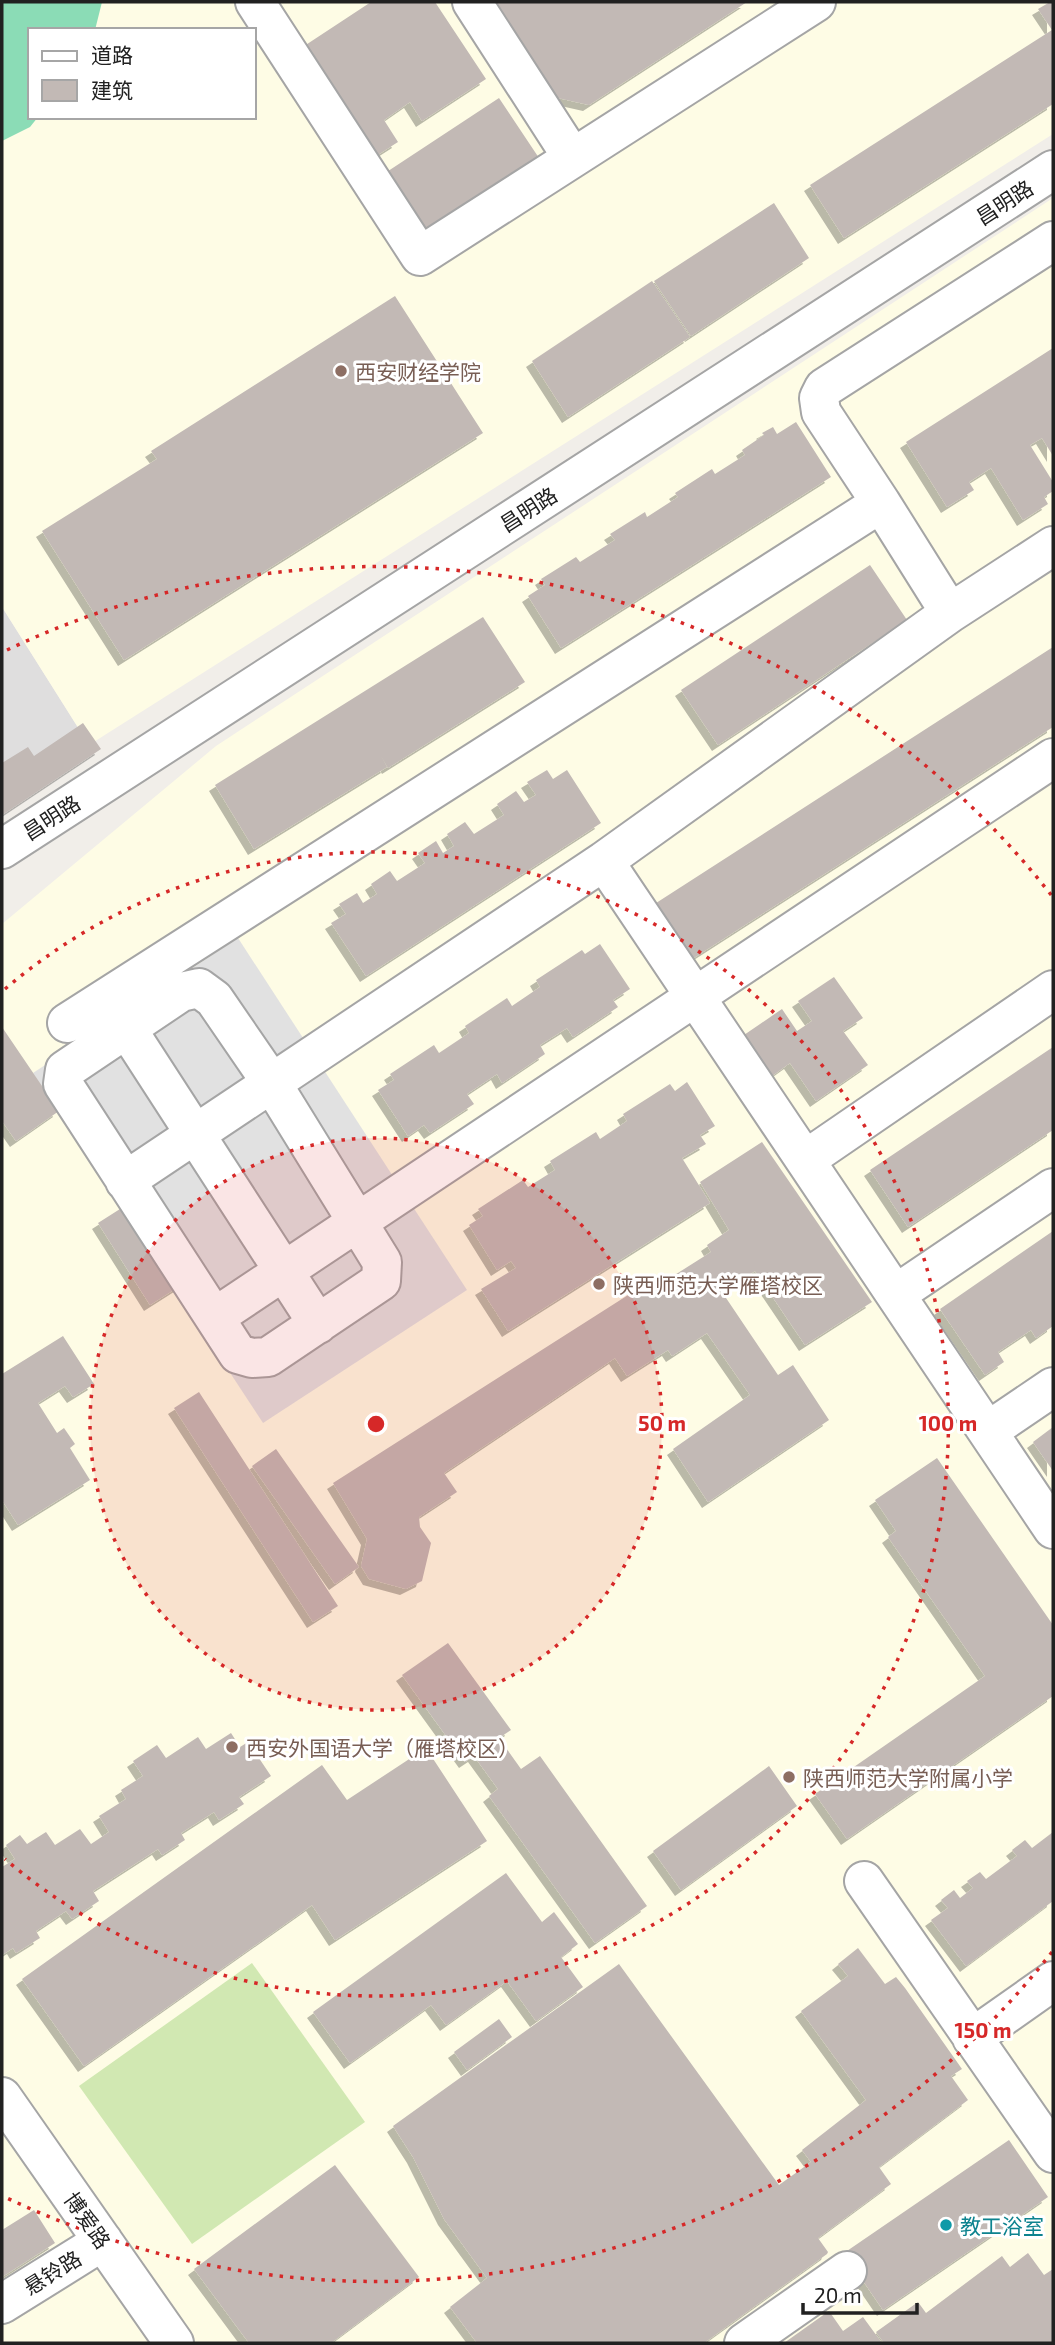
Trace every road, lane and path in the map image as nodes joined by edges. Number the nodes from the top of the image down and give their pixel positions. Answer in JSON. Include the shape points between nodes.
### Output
{"nodes":[{"id":1,"x":255,"y":2,"type":"edge"},
{"id":2,"x":472,"y":2,"type":"edge"},
{"id":3,"x":816,"y":2,"type":"edge"},
{"id":4,"x":572,"y":157,"type":"junction"},
{"id":5,"x":1053,"y":170,"type":"edge"},
{"id":6,"x":1053,"y":241,"type":"edge"},
{"id":7,"x":881,"y":503,"type":"junction"},
{"id":8,"x":1053,"y":546,"type":"edge"},
{"id":9,"x":950,"y":614,"type":"junction"},
{"id":10,"x":1053,"y":758,"type":"edge"},
{"id":11,"x":2,"y":849,"type":"edge"},
{"id":12,"x":604,"y":862,"type":"junction"},
{"id":13,"x":1053,"y":990,"type":"edge"},
{"id":14,"x":695,"y":997,"type":"junction"},
{"id":15,"x":67,"y":1023,"type":"dead end"},
{"id":16,"x":127,"y":1029,"type":"junction"},
{"id":17,"x":271,"y":1082,"type":"junction"},
{"id":18,"x":195,"y":1133,"type":"junction"},
{"id":19,"x":805,"y":1160,"type":"junction"},
{"id":20,"x":125,"y":1181,"type":"junction"},
{"id":21,"x":1053,"y":1188,"type":"edge"},
{"id":22,"x":358,"y":1221,"type":"junction"},
{"id":23,"x":282,"y":1271,"type":"junction"},
{"id":24,"x":896,"y":1294,"type":"junction"},
{"id":25,"x":215,"y":1317,"type":"junction"},
{"id":26,"x":318,"y":1324,"type":"junction"},
{"id":27,"x":1053,"y":1387,"type":"edge"},
{"id":28,"x":988,"y":1431,"type":"junction"},
{"id":29,"x":1053,"y":1529,"type":"edge"},
{"id":30,"x":864,"y":1881,"type":"dead end"},
{"id":31,"x":1053,"y":1982,"type":"edge"},
{"id":32,"x":972,"y":2038,"type":"junction"},
{"id":33,"x":2,"y":2097,"type":"edge"},
{"id":34,"x":1048,"y":2136,"type":"edge"},
{"id":35,"x":103,"y":2241,"type":"junction"},
{"id":36,"x":847,"y":2271,"type":"dead end"},
{"id":37,"x":2,"y":2304,"type":"edge"},
{"id":38,"x":174,"y":2343,"type":"edge"},
{"id":39,"x":744,"y":2343,"type":"edge"}],
"edges":[{"from":1,"to":4,"type":"street","via":[[420,256]]},
{"from":2,"to":4,"type":"street"},
{"from":3,"to":4,"type":"street"},
{"from":5,"to":11,"type":"street","name":"昌明路"},
{"from":6,"to":7,"type":"street","via":[[824,388],[819,398],[821,412]]},
{"from":7,"to":9,"type":"street"},
{"from":7,"to":15,"type":"street"},
{"from":8,"to":9,"type":"street"},
{"from":9,"to":12,"type":"street"},
{"from":10,"to":14,"type":"street"},
{"from":12,"to":14,"type":"street"},
{"from":12,"to":17,"type":"street"},
{"from":13,"to":19,"type":"street"},
{"from":14,"to":19,"type":"street"},
{"from":14,"to":22,"type":"street"},
{"from":16,"to":17,"type":"street","via":[[181,992],[199,988],[214,999]]},
{"from":16,"to":18,"type":"street"},
{"from":16,"to":20,"type":"street","via":[[65,1070],[63,1084]]},
{"from":17,"to":18,"type":"street"},
{"from":17,"to":22,"type":"street"},
{"from":18,"to":20,"type":"street"},
{"from":18,"to":23,"type":"street"},
{"from":19,"to":24,"type":"street"},
{"from":20,"to":25,"type":"street"},
{"from":21,"to":24,"type":"street"},
{"from":22,"to":23,"type":"street"},
{"from":22,"to":26,"type":"street","via":[[383,1262],[382,1281]]},
{"from":23,"to":25,"type":"street"},
{"from":23,"to":26,"type":"street"},
{"from":24,"to":28,"type":"street"},
{"from":25,"to":26,"type":"street","via":[[238,1354],[252,1358],[268,1357]]},
{"from":27,"to":28,"type":"street"},
{"from":28,"to":29,"type":"street"},
{"from":30,"to":32,"type":"street"},
{"from":31,"to":32,"type":"street"},
{"from":32,"to":34,"type":"street"},
{"from":33,"to":35,"type":"street","name":"博爱路"},
{"from":35,"to":37,"type":"street","name":"悬铃路"},
{"from":35,"to":38,"type":"street","name":"博爱路"},
{"from":36,"to":39,"type":"street"}]}
